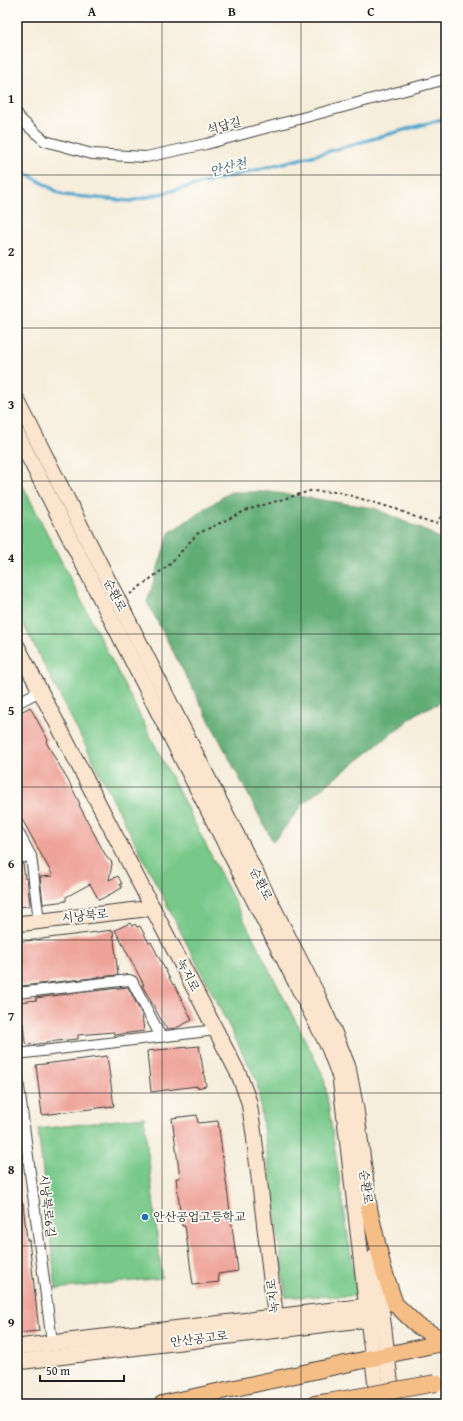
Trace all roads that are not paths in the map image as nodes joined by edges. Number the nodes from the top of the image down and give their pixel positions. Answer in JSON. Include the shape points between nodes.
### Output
{"nodes":[{"id":1,"x":446,"y":79,"type":"edge"},
{"id":2,"x":17,"y":113,"type":"edge"},
{"id":3,"x":17,"y":400,"type":"edge"},
{"id":4,"x":17,"y":434,"type":"edge"},
{"id":5,"x":17,"y":646,"type":"edge"},
{"id":6,"x":40,"y":691,"type":"junction"},
{"id":7,"x":17,"y":703,"type":"edge"},
{"id":8,"x":17,"y":830,"type":"edge"},
{"id":9,"x":30,"y":856,"type":"junction"},
{"id":10,"x":17,"y":858,"type":"edge"},
{"id":11,"x":153,"y":908,"type":"junction"},
{"id":12,"x":39,"y":921,"type":"junction"},
{"id":13,"x":17,"y":924,"type":"edge"},
{"id":14,"x":17,"y":993,"type":"edge"},
{"id":15,"x":216,"y":1030,"type":"junction"},
{"id":16,"x":161,"y":1037,"type":"junction"},
{"id":17,"x":17,"y":1054,"type":"edge"},
{"id":18,"x":17,"y":1072,"type":"edge"},
{"id":19,"x":21,"y":1139,"type":"edge"},
{"id":20,"x":369,"y":1209,"type":"junction"},
{"id":21,"x":374,"y":1312,"type":"junction"},
{"id":22,"x":276,"y":1323,"type":"junction"},
{"id":23,"x":52,"y":1342,"type":"junction"},
{"id":24,"x":446,"y":1342,"type":"edge"},
{"id":25,"x":17,"y":1346,"type":"edge"},
{"id":26,"x":380,"y":1356,"type":"junction"},
{"id":27,"x":17,"y":1362,"type":"edge"},
{"id":28,"x":441,"y":1383,"type":"edge"},
{"id":29,"x":321,"y":1403,"type":"edge"},
{"id":30,"x":162,"y":1404,"type":"edge"},
{"id":31,"x":378,"y":1404,"type":"edge"},
{"id":32,"x":393,"y":1404,"type":"edge"}],
"edges":[{"from":1,"to":2,"type":"street","name":"석답길","via":[[206,144],[146,157],[92,154],[45,141],[20,119]]},
{"from":3,"to":20,"type":"street","name":"순환로","via":[[334,1032],[348,1067]]},
{"from":4,"to":21,"type":"street","name":"순환로","via":[[329,1048],[340,1078]]},
{"from":5,"to":6,"type":"street","name":"녹지로"},
{"from":6,"to":7,"type":"street"},
{"from":6,"to":11,"type":"street","name":"녹지로"},
{"from":8,"to":9,"type":"street"},
{"from":9,"to":10,"type":"street"},
{"from":9,"to":12,"type":"street"},
{"from":11,"to":12,"type":"street","name":"시낭북로"},
{"from":11,"to":15,"type":"street","name":"녹지로"},
{"from":12,"to":13,"type":"street","name":"시낭북로"},
{"from":14,"to":16,"type":"street","via":[[130,980]]},
{"from":15,"to":16,"type":"street"},
{"from":15,"to":22,"type":"street","name":"녹지로","via":[[239,1075],[249,1102]]},
{"from":16,"to":17,"type":"street"},
{"from":18,"to":19,"type":"street","name":"시낭북로6길"},
{"from":19,"to":23,"type":"street","name":"시낭북로6길"},
{"from":20,"to":21,"type":"street","name":"순환로"},
{"from":20,"to":24,"type":"main road","via":[[383,1268],[395,1304],[418,1326]]},
{"from":21,"to":22,"type":"street","name":"안산공고로"},
{"from":21,"to":26,"type":"street","name":"순환로"},
{"from":22,"to":23,"type":"street","name":"안산공고로"},
{"from":22,"to":27,"type":"street","name":"안산공고로"},
{"from":23,"to":25,"type":"street","name":"안산공고로"},
{"from":24,"to":26,"type":"main road"},
{"from":26,"to":30,"type":"main road"},
{"from":26,"to":31,"type":"street","name":"순환로"},
{"from":26,"to":32,"type":"street","name":"순환로"},
{"from":28,"to":29,"type":"main road","bridge":true}]}
